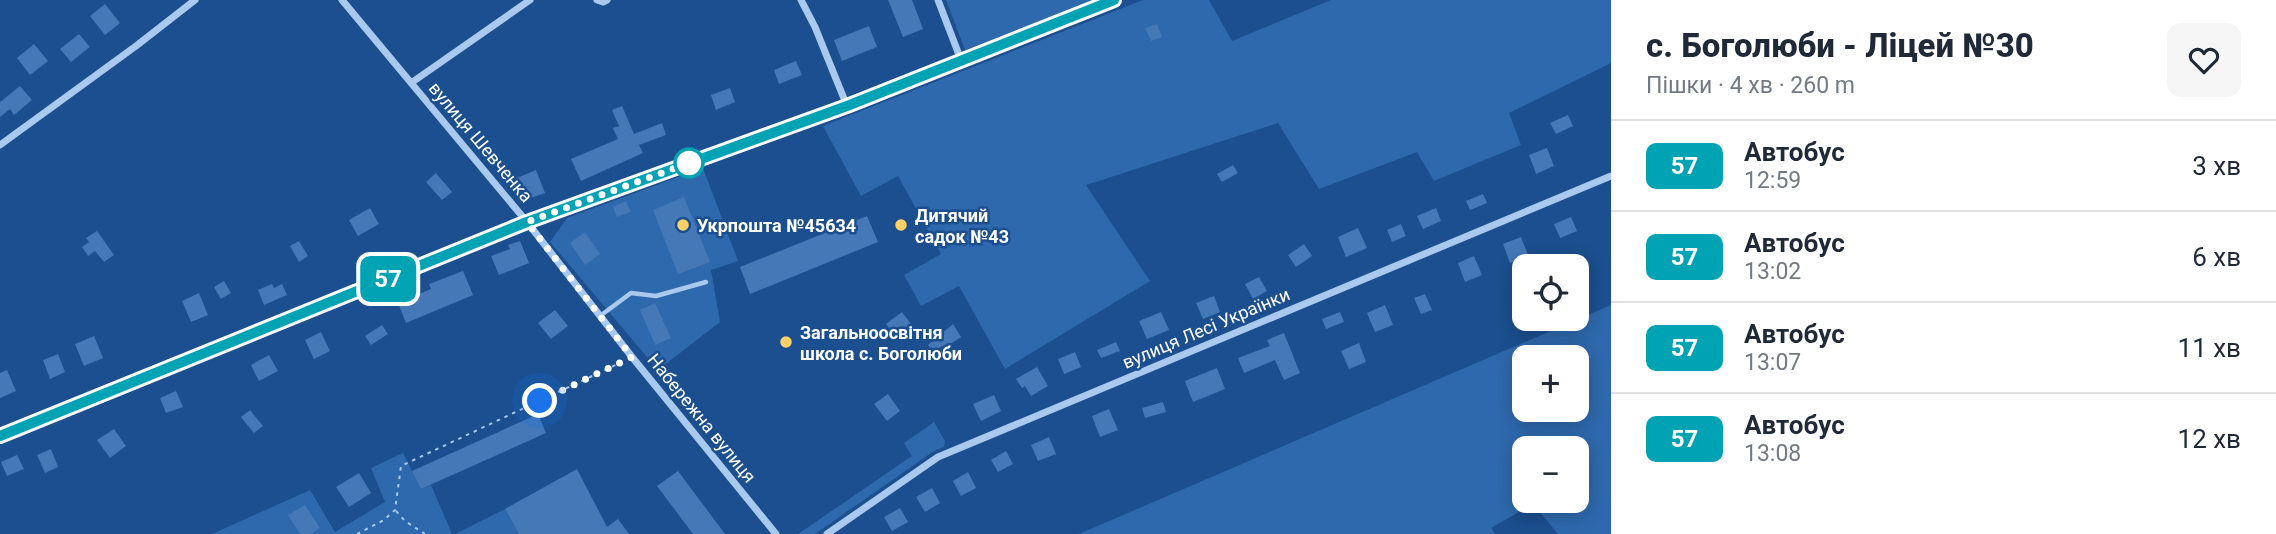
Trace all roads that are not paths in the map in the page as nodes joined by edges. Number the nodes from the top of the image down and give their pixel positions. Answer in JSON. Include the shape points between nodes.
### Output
{"nodes":[{"id":1,"x":195,"y":0,"type":"edge"},
{"id":2,"x":342,"y":0,"type":"edge"},
{"id":3,"x":530,"y":0,"type":"edge"},
{"id":4,"x":597,"y":0,"type":"edge"},
{"id":5,"x":607,"y":0,"type":"edge"},
{"id":6,"x":801,"y":0,"type":"edge"},
{"id":7,"x":938,"y":0,"type":"edge"},
{"id":8,"x":1114,"y":0,"type":"edge"},
{"id":9,"x":961,"y":60,"type":"junction"},
{"id":10,"x":411,"y":83,"type":"junction"},
{"id":11,"x":847,"y":106,"type":"junction"},
{"id":12,"x":0,"y":145,"type":"edge"},
{"id":13,"x":1611,"y":177,"type":"edge"},
{"id":14,"x":527,"y":222,"type":"junction"},
{"id":15,"x":706,"y":282,"type":"dead end"},
{"id":16,"x":600,"y":316,"type":"junction"},
{"id":17,"x":0,"y":436,"type":"edge"},
{"id":18,"x":776,"y":534,"type":"edge"},
{"id":19,"x":827,"y":534,"type":"edge"}],
"edges":[{"from":1,"to":12,"type":"street"},
{"from":2,"to":10,"type":"street","name":"вулиця Шевченка"},
{"from":3,"to":10,"type":"street","name":"вулиця Шевченка"},
{"from":4,"to":5,"type":"street"},
{"from":6,"to":11,"type":"street"},
{"from":7,"to":9,"type":"street"},
{"from":8,"to":9,"type":"street"},
{"from":9,"to":11,"type":"street"},
{"from":10,"to":14,"type":"street","name":"вулиця Шевченка"},
{"from":11,"to":14,"type":"street"},
{"from":13,"to":19,"type":"street","name":"вулиця Лесі Українки","via":[[938,457]]},
{"from":14,"to":16,"type":"street","name":"Набережна вулиця"},
{"from":14,"to":17,"type":"street"},
{"from":15,"to":16,"type":"lane","via":[[656,296],[631,293]]},
{"from":16,"to":18,"type":"street","name":"Набережна вулиця"}]}
